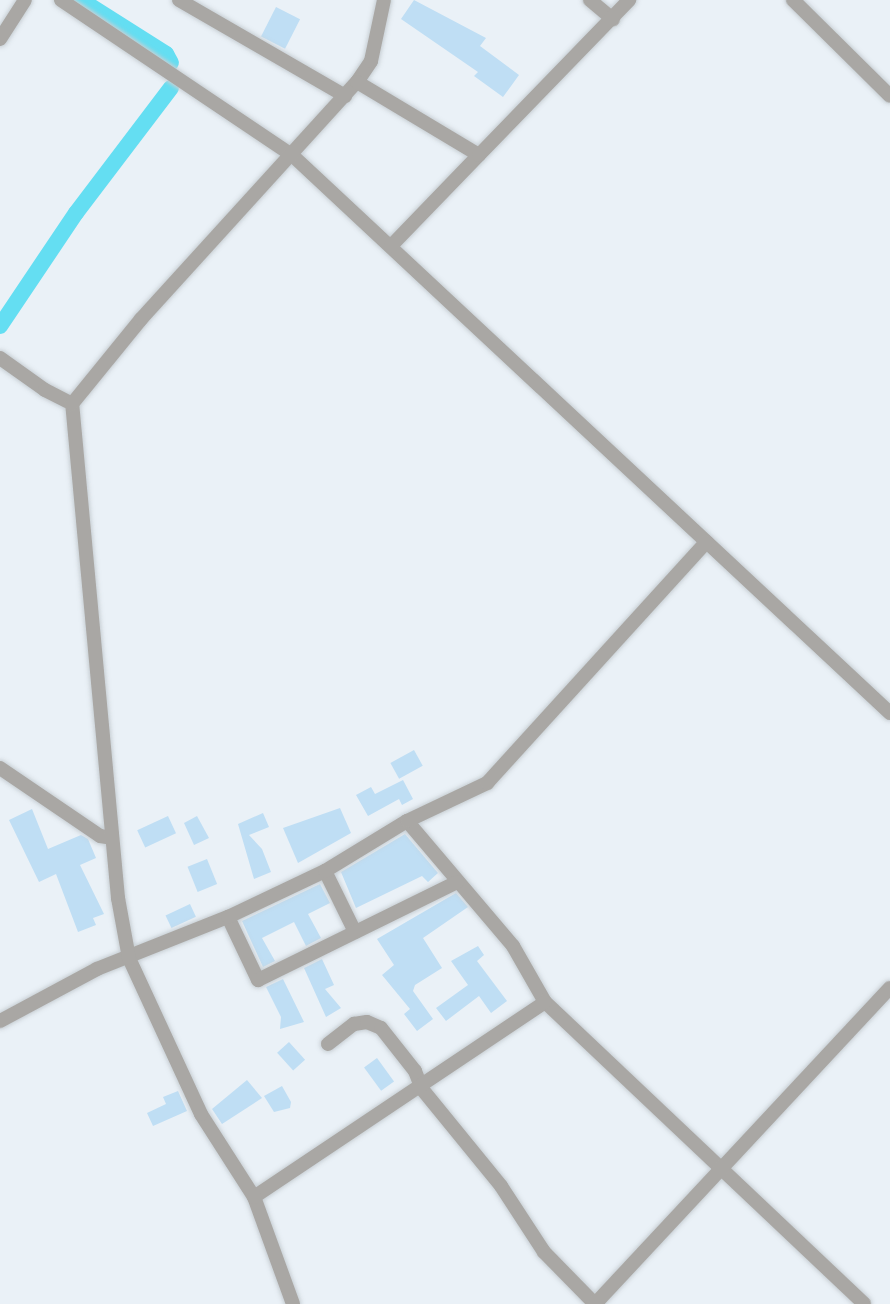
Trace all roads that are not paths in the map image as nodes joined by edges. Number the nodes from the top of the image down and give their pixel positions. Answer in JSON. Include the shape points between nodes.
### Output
{"nodes":[{"id":1,"x":25,"y":0,"type":"edge"},
{"id":2,"x":61,"y":0,"type":"edge"},
{"id":3,"x":179,"y":0,"type":"edge"},
{"id":4,"x":384,"y":0,"type":"edge"},
{"id":5,"x":590,"y":0,"type":"edge"},
{"id":6,"x":629,"y":0,"type":"edge"},
{"id":7,"x":793,"y":0,"type":"edge"},
{"id":8,"x":613,"y":19,"type":"junction"},
{"id":9,"x":0,"y":39,"type":"edge"},
{"id":10,"x":357,"y":82,"type":"junction"},
{"id":11,"x":345,"y":96,"type":"junction"},
{"id":12,"x":890,"y":96,"type":"edge"},
{"id":13,"x":292,"y":155,"type":"junction"},
{"id":14,"x":479,"y":155,"type":"junction"},
{"id":15,"x":391,"y":246,"type":"junction"},
{"id":16,"x":0,"y":358,"type":"edge"},
{"id":17,"x":72,"y":404,"type":"junction"},
{"id":18,"x":706,"y":542,"type":"junction"},
{"id":19,"x":890,"y":713,"type":"edge"},
{"id":20,"x":0,"y":768,"type":"edge"},
{"id":21,"x":407,"y":821,"type":"junction"},
{"id":22,"x":112,"y":838,"type":"junction"},
{"id":23,"x":326,"y":871,"type":"junction"},
{"id":24,"x":457,"y":882,"type":"junction"},
{"id":25,"x":228,"y":917,"type":"junction"},
{"id":26,"x":355,"y":932,"type":"junction"},
{"id":27,"x":129,"y":957,"type":"junction"},
{"id":28,"x":890,"y":988,"type":"edge"},
{"id":29,"x":545,"y":1002,"type":"junction"},
{"id":30,"x":0,"y":1021,"type":"edge"},
{"id":31,"x":328,"y":1044,"type":"dead end"},
{"id":32,"x":422,"y":1088,"type":"junction"},
{"id":33,"x":720,"y":1170,"type":"junction"},
{"id":34,"x":254,"y":1197,"type":"junction"},
{"id":35,"x":293,"y":1304,"type":"edge"},
{"id":36,"x":864,"y":1304,"type":"edge"}],
"edges":[{"from":1,"to":9,"type":"street"},
{"from":2,"to":13,"type":"street"},
{"from":3,"to":11,"type":"street"},
{"from":4,"to":10,"type":"street","via":[[371,61]]},
{"from":5,"to":8,"type":"street"},
{"from":6,"to":8,"type":"street"},
{"from":7,"to":12,"type":"street"},
{"from":8,"to":14,"type":"street"},
{"from":10,"to":11,"type":"street"},
{"from":10,"to":14,"type":"street"},
{"from":11,"to":13,"type":"street"},
{"from":13,"to":15,"type":"street"},
{"from":13,"to":17,"type":"street","via":[[141,319]]},
{"from":14,"to":15,"type":"street"},
{"from":15,"to":18,"type":"street"},
{"from":16,"to":17,"type":"street"},
{"from":17,"to":22,"type":"street"},
{"from":18,"to":19,"type":"street"},
{"from":18,"to":21,"type":"street","via":[[487,783]]},
{"from":20,"to":22,"type":"street","via":[[100,836]]},
{"from":21,"to":23,"type":"street"},
{"from":21,"to":24,"type":"street"},
{"from":22,"to":27,"type":"street"},
{"from":23,"to":25,"type":"street"},
{"from":23,"to":26,"type":"street"},
{"from":24,"to":26,"type":"street"},
{"from":24,"to":29,"type":"street","via":[[519,955]]},
{"from":25,"to":26,"type":"street","via":[[258,980]]},
{"from":25,"to":27,"type":"street"},
{"from":27,"to":30,"type":"street","via":[[52,990]]},
{"from":27,"to":34,"type":"street","via":[[201,1114]]},
{"from":28,"to":33,"type":"street"},
{"from":29,"to":32,"type":"street"},
{"from":29,"to":33,"type":"street"},
{"from":31,"to":32,"type":"street","via":[[354,1024],[367,1021],[381,1028],[415,1071]]},
{"from":32,"to":33,"type":"street","via":[[502,1186],[544,1252],[595,1304]]},
{"from":32,"to":34,"type":"street"},
{"from":33,"to":36,"type":"street"},
{"from":34,"to":35,"type":"street"}]}
